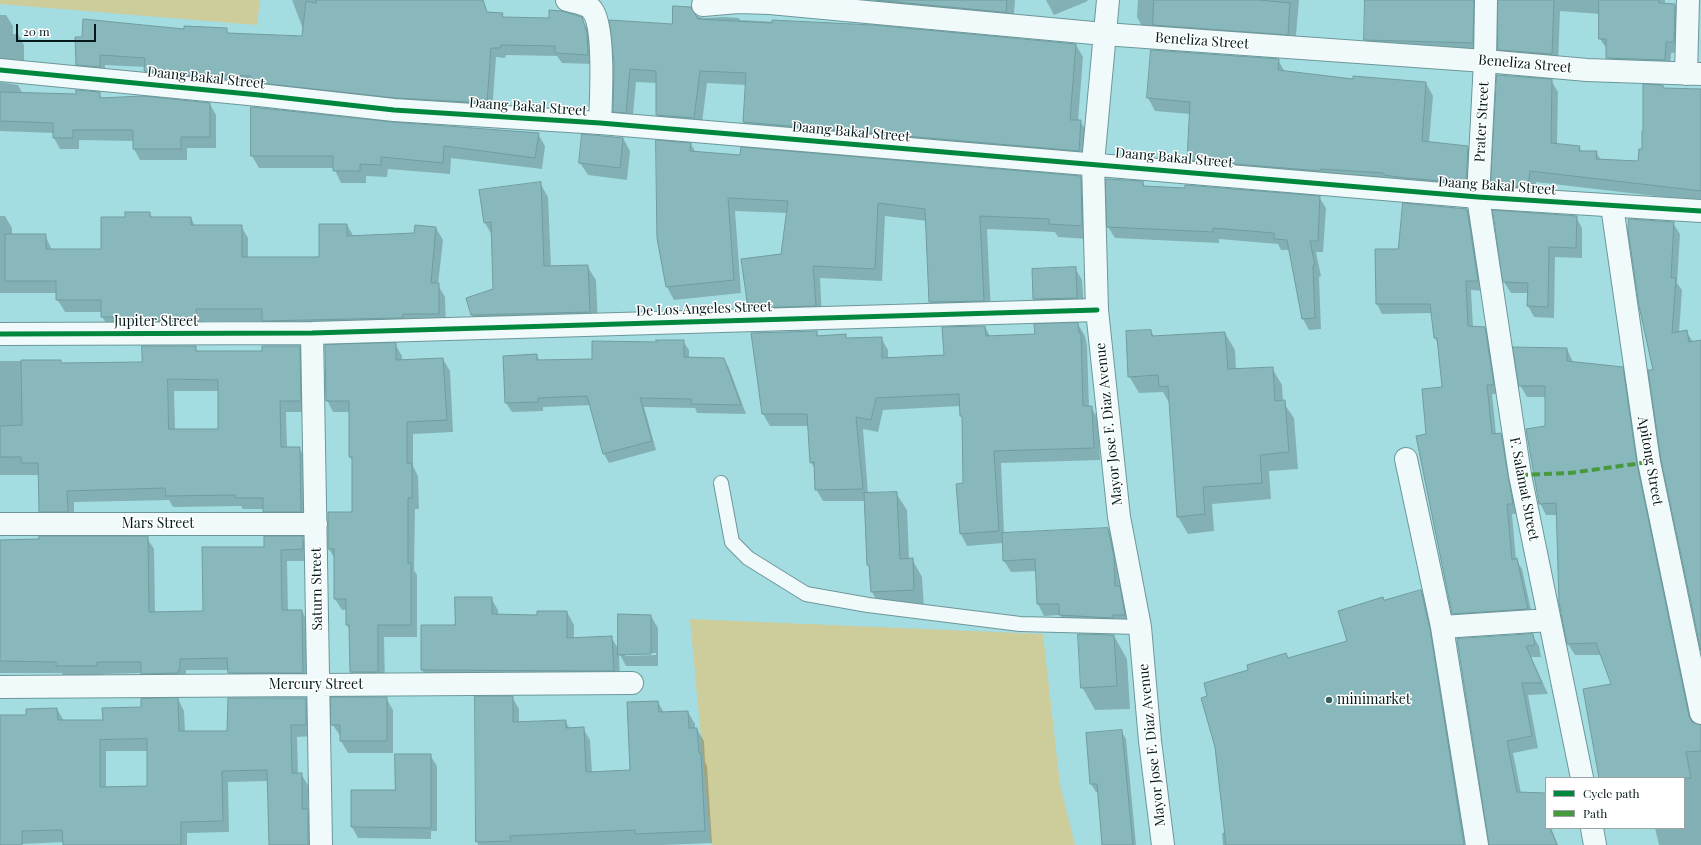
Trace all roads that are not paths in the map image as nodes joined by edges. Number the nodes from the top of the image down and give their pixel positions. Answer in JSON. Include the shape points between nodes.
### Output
{"nodes":[{"id":1,"x":566,"y":0,"type":"edge"},
{"id":2,"x":1108,"y":0,"type":"edge"},
{"id":3,"x":1486,"y":0,"type":"edge"},
{"id":4,"x":1688,"y":0,"type":"edge"},
{"id":5,"x":703,"y":5,"type":"dead end"},
{"id":6,"x":1104,"y":34,"type":"junction"},
{"id":7,"x":1485,"y":61,"type":"junction"},
{"id":8,"x":0,"y":70,"type":"edge"},
{"id":9,"x":1694,"y":74,"type":"edge"},
{"id":10,"x":600,"y":123,"type":"junction"},
{"id":11,"x":1093,"y":164,"type":"junction"},
{"id":12,"x":1478,"y":197,"type":"junction"},
{"id":13,"x":1612,"y":206,"type":"junction"},
{"id":14,"x":1701,"y":211,"type":"edge"},
{"id":15,"x":1097,"y":310,"type":"junction"},
{"id":16,"x":312,"y":333,"type":"junction"},
{"id":17,"x":0,"y":334,"type":"edge"},
{"id":18,"x":1406,"y":459,"type":"dead end"},
{"id":19,"x":721,"y":483,"type":"dead end"},
{"id":20,"x":0,"y":524,"type":"edge"},
{"id":21,"x":316,"y":524,"type":"junction"},
{"id":22,"x":1549,"y":620,"type":"junction"},
{"id":23,"x":1140,"y":627,"type":"junction"},
{"id":24,"x":1442,"y":627,"type":"junction"},
{"id":25,"x":632,"y":683,"type":"dead end"},
{"id":26,"x":319,"y":685,"type":"junction"},
{"id":27,"x":0,"y":687,"type":"edge"},
{"id":28,"x":1701,"y":713,"type":"edge"},
{"id":29,"x":1582,"y":777,"type":"edge"},
{"id":30,"x":1592,"y":829,"type":"edge"},
{"id":31,"x":322,"y":845,"type":"edge"},
{"id":32,"x":1163,"y":845,"type":"edge"},
{"id":33,"x":1477,"y":845,"type":"edge"},
{"id":34,"x":1595,"y":845,"type":"edge"}],
"edges":[{"from":1,"to":10,"type":"street","via":[[591,8],[598,18]]},
{"from":2,"to":6,"type":"street","name":"Mayor Jose F. Diaz Avenue"},
{"from":3,"to":7,"type":"street","name":"Prater Street"},
{"from":4,"to":9,"type":"street"},
{"from":5,"to":6,"type":"street","name":"Beneliza Street","via":[[770,3]]},
{"from":6,"to":7,"type":"street","name":"Beneliza Street"},
{"from":6,"to":11,"type":"street","name":"Mayor Jose F. Diaz Avenue"},
{"from":7,"to":9,"type":"street","name":"Beneliza Street","via":[[1587,70]]},
{"from":7,"to":12,"type":"street","name":"Prater Street"},
{"from":8,"to":10,"type":"street","name":"Daang Bakal Street","via":[[394,110]]},
{"from":10,"to":11,"type":"street","name":"Daang Bakal Street"},
{"from":11,"to":12,"type":"street","name":"Daang Bakal Street"},
{"from":11,"to":15,"type":"street","name":"Mayor Jose F. Diaz Avenue"},
{"from":12,"to":13,"type":"street","name":"Daang Bakal Street"},
{"from":12,"to":22,"type":"street","name":"F. Salamat Street","via":[[1520,475]]},
{"from":13,"to":14,"type":"street","name":"Daang Bakal Street"},
{"from":13,"to":28,"type":"street","name":"Apitong Street","via":[[1649,462]]},
{"from":15,"to":16,"type":"street","name":"De Los Angeles Street"},
{"from":15,"to":23,"type":"street","name":"Mayor Jose F. Diaz Avenue","via":[[1119,517]]},
{"from":16,"to":17,"type":"street","name":"Jupiter Street"},
{"from":16,"to":21,"type":"street","name":"Saturn Street"},
{"from":18,"to":24,"type":"street"},
{"from":19,"to":23,"type":"lane","via":[[732,542],[748,558],[806,594],[868,605],[1020,624]]},
{"from":20,"to":21,"type":"street","name":"Mars Street"},
{"from":21,"to":26,"type":"street","name":"Saturn Street"},
{"from":22,"to":24,"type":"street"},
{"from":22,"to":29,"type":"street","name":"F. Salamat Street"},
{"from":23,"to":32,"type":"street","name":"Mayor Jose F. Diaz Avenue"},
{"from":24,"to":33,"type":"street"},
{"from":25,"to":26,"type":"street","name":"Mercury Street"},
{"from":26,"to":27,"type":"street","name":"Mercury Street"},
{"from":26,"to":31,"type":"street","name":"Saturn Street"},
{"from":30,"to":34,"type":"street"}]}
